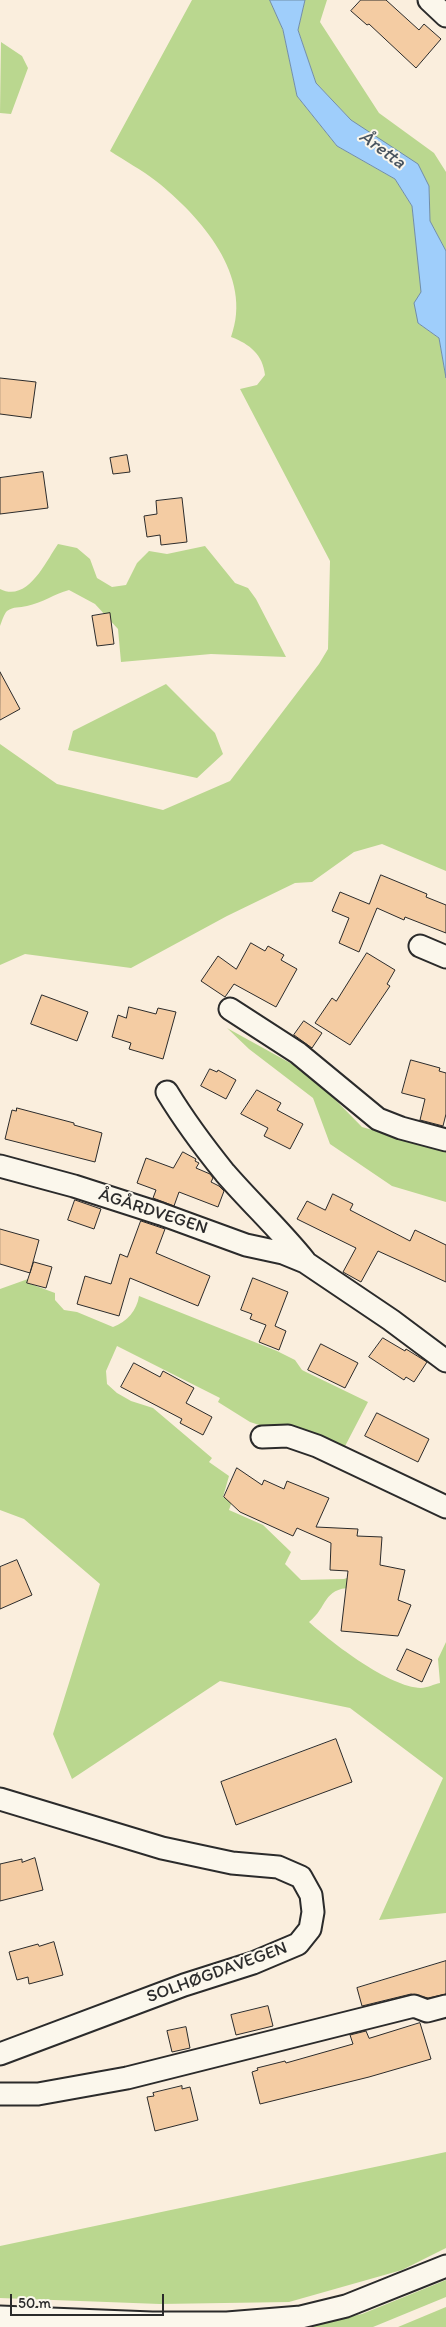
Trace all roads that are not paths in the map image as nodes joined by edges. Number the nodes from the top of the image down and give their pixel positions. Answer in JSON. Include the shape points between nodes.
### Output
{"nodes":[{"id":1,"x":429,"y":0,"type":"edge"},
{"id":2,"x":446,"y":16,"type":"edge"},
{"id":3,"x":420,"y":946,"type":"dead end"},
{"id":4,"x":446,"y":957,"type":"edge"},
{"id":5,"x":230,"y":1009,"type":"dead end"},
{"id":6,"x":167,"y":1092,"type":"dead end"},
{"id":7,"x":446,"y":1140,"type":"edge"},
{"id":8,"x":0,"y":1166,"type":"edge"},
{"id":9,"x":305,"y":1262,"type":"junction"},
{"id":10,"x":446,"y":1361,"type":"edge"},
{"id":11,"x":262,"y":1437,"type":"dead end"},
{"id":12,"x":446,"y":1507,"type":"edge"},
{"id":13,"x":0,"y":1799,"type":"edge"},
{"id":14,"x":446,"y":2006,"type":"edge"},
{"id":15,"x":0,"y":2054,"type":"edge"},
{"id":16,"x":0,"y":2094,"type":"edge"},
{"id":17,"x":446,"y":2266,"type":"edge"},
{"id":18,"x":0,"y":2317,"type":"edge"}],
"edges":[{"from":1,"to":2,"type":"street"},
{"from":3,"to":4,"type":"street"},
{"from":5,"to":7,"type":"street","via":[[298,1053],[378,1119]]},
{"from":6,"to":9,"type":"street","name":"ÅGÅRDVEGEN","via":[[226,1173]]},
{"from":8,"to":9,"type":"street","name":"ÅGÅRDVEGEN","via":[[109,1197]]},
{"from":9,"to":10,"type":"street","name":"ÅGÅRDVEGEN","via":[[398,1324]]},
{"from":11,"to":12,"type":"street","via":[[288,1436],[316,1446]]},
{"from":13,"to":15,"type":"street","name":"SOLHØGDAVEGEN","via":[[162,1848],[232,1863],[278,1867],[301,1878],[311,1896],[313,1912],[310,1929],[298,1944]]},
{"from":14,"to":16,"type":"street","via":[[426,2011],[414,2006],[127,2078],[38,2094]]},
{"from":17,"to":18,"type":"street","via":[[346,2306],[301,2317],[227,2323]]}]}
